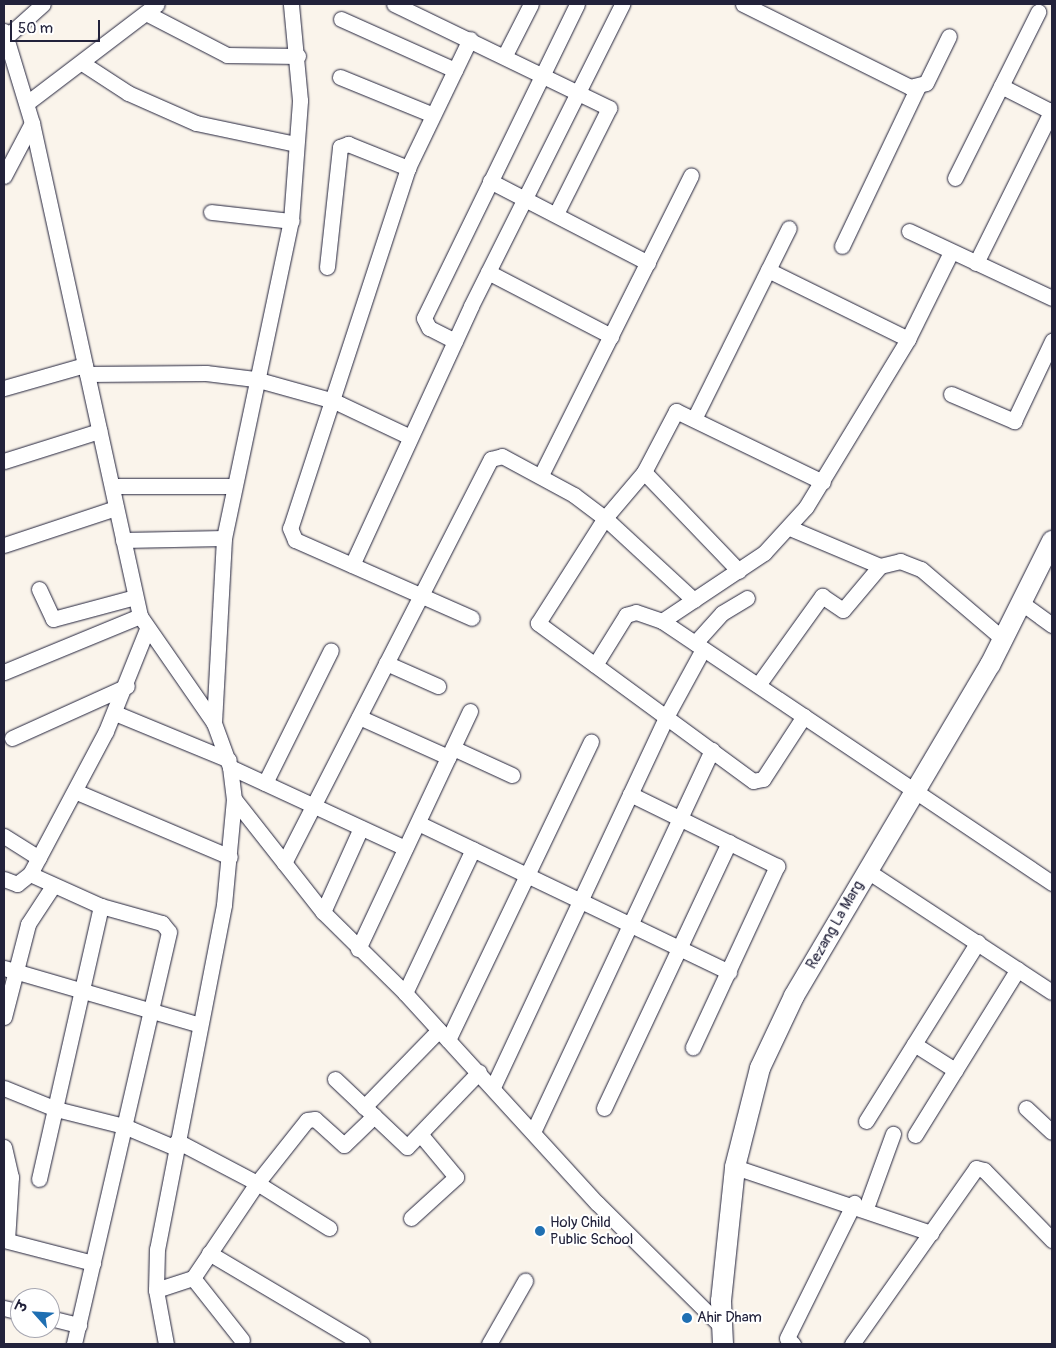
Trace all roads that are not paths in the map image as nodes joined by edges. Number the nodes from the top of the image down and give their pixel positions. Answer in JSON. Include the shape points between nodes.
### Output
{"nodes":[{"id":1,"x":43,"y":4,"type":"edge"},
{"id":2,"x":291,"y":4,"type":"edge"},
{"id":3,"x":394,"y":4,"type":"edge"},
{"id":4,"x":531,"y":4,"type":"edge"},
{"id":5,"x":577,"y":4,"type":"edge"},
{"id":6,"x":622,"y":4,"type":"edge"},
{"id":7,"x":743,"y":4,"type":"edge"},
{"id":8,"x":151,"y":8,"type":"edge"},
{"id":9,"x":417,"y":8,"type":"edge"},
{"id":10,"x":1038,"y":12,"type":"dead end"},
{"id":11,"x":341,"y":19,"type":"dead end"},
{"id":12,"x":4,"y":36,"type":"edge"},
{"id":13,"x":949,"y":36,"type":"dead end"},
{"id":14,"x":470,"y":38,"type":"junction"},
{"id":15,"x":505,"y":55,"type":"junction"},
{"id":16,"x":298,"y":56,"type":"junction"},
{"id":17,"x":82,"y":63,"type":"junction"},
{"id":18,"x":455,"y":70,"type":"junction"},
{"id":19,"x":542,"y":73,"type":"junction"},
{"id":20,"x":340,"y":77,"type":"dead end"},
{"id":21,"x":1001,"y":86,"type":"junction"},
{"id":22,"x":918,"y":87,"type":"junction"},
{"id":23,"x":578,"y":91,"type":"junction"},
{"id":24,"x":27,"y":103,"type":"junction"},
{"id":25,"x":1052,"y":111,"type":"edge"},
{"id":26,"x":433,"y":115,"type":"junction"},
{"id":27,"x":32,"y":123,"type":"junction"},
{"id":28,"x":296,"y":144,"type":"junction"},
{"id":29,"x":408,"y":168,"type":"junction"},
{"id":30,"x":4,"y":176,"type":"edge"},
{"id":31,"x":691,"y":176,"type":"dead end"},
{"id":32,"x":955,"y":178,"type":"dead end"},
{"id":33,"x":490,"y":181,"type":"junction"},
{"id":34,"x":524,"y":197,"type":"junction"},
{"id":35,"x":211,"y":212,"type":"dead end"},
{"id":36,"x":556,"y":214,"type":"junction"},
{"id":37,"x":291,"y":221,"type":"junction"},
{"id":38,"x":789,"y":228,"type":"dead end"},
{"id":39,"x":910,"y":231,"type":"dead end"},
{"id":40,"x":842,"y":246,"type":"dead end"},
{"id":41,"x":951,"y":252,"type":"junction"},
{"id":42,"x":648,"y":263,"type":"junction"},
{"id":43,"x":976,"y":263,"type":"junction"},
{"id":44,"x":327,"y":267,"type":"dead end"},
{"id":45,"x":768,"y":270,"type":"junction"},
{"id":46,"x":488,"y":272,"type":"junction"},
{"id":47,"x":1052,"y":298,"type":"edge"},
{"id":48,"x":611,"y":336,"type":"junction"},
{"id":49,"x":908,"y":339,"type":"junction"},
{"id":50,"x":455,"y":340,"type":"junction"},
{"id":51,"x":1052,"y":341,"type":"edge"},
{"id":52,"x":86,"y":370,"type":"junction"},
{"id":53,"x":255,"y":379,"type":"junction"},
{"id":54,"x":4,"y":388,"type":"edge"},
{"id":55,"x":951,"y":394,"type":"dead end"},
{"id":56,"x":334,"y":401,"type":"junction"},
{"id":57,"x":694,"y":418,"type":"junction"},
{"id":58,"x":99,"y":430,"type":"junction"},
{"id":59,"x":410,"y":437,"type":"junction"},
{"id":60,"x":4,"y":461,"type":"edge"},
{"id":61,"x":644,"y":472,"type":"junction"},
{"id":62,"x":541,"y":475,"type":"junction"},
{"id":63,"x":823,"y":482,"type":"junction"},
{"id":64,"x":112,"y":486,"type":"junction"},
{"id":65,"x":233,"y":486,"type":"junction"},
{"id":66,"x":116,"y":508,"type":"junction"},
{"id":67,"x":606,"y":518,"type":"junction"},
{"id":68,"x":790,"y":528,"type":"junction"},
{"id":69,"x":224,"y":538,"type":"junction"},
{"id":70,"x":123,"y":540,"type":"junction"},
{"id":71,"x":1052,"y":541,"type":"edge"},
{"id":72,"x":4,"y":545,"type":"edge"},
{"id":73,"x":352,"y":565,"type":"junction"},
{"id":74,"x":880,"y":566,"type":"junction"},
{"id":75,"x":1052,"y":570,"type":"edge"},
{"id":76,"x":739,"y":572,"type":"junction"},
{"id":77,"x":39,"y":589,"type":"dead end"},
{"id":78,"x":419,"y":594,"type":"junction"},
{"id":79,"x":135,"y":597,"type":"junction"},
{"id":80,"x":747,"y":598,"type":"dead end"},
{"id":81,"x":694,"y":600,"type":"junction"},
{"id":82,"x":1028,"y":607,"type":"junction"},
{"id":83,"x":140,"y":616,"type":"junction"},
{"id":84,"x":472,"y":618,"type":"dead end"},
{"id":85,"x":662,"y":621,"type":"junction"},
{"id":86,"x":1052,"y":625,"type":"edge"},
{"id":87,"x":147,"y":629,"type":"junction"},
{"id":88,"x":1004,"y":640,"type":"junction"},
{"id":89,"x":699,"y":646,"type":"junction"},
{"id":90,"x":331,"y":650,"type":"dead end"},
{"id":91,"x":386,"y":663,"type":"junction"},
{"id":92,"x":595,"y":665,"type":"junction"},
{"id":93,"x":4,"y":672,"type":"edge"},
{"id":94,"x":758,"y":685,"type":"junction"},
{"id":95,"x":126,"y":686,"type":"junction"},
{"id":96,"x":438,"y":686,"type":"dead end"},
{"id":97,"x":470,"y":711,"type":"dead end"},
{"id":98,"x":115,"y":713,"type":"junction"},
{"id":99,"x":804,"y":716,"type":"junction"},
{"id":100,"x":359,"y":717,"type":"junction"},
{"id":101,"x":666,"y":717,"type":"junction"},
{"id":102,"x":214,"y":723,"type":"junction"},
{"id":103,"x":12,"y":738,"type":"dead end"},
{"id":104,"x":591,"y":741,"type":"dead end"},
{"id":105,"x":712,"y":750,"type":"junction"},
{"id":106,"x":451,"y":753,"type":"junction"},
{"id":107,"x":230,"y":764,"type":"junction"},
{"id":108,"x":512,"y":775,"type":"dead end"},
{"id":109,"x":265,"y":784,"type":"junction"},
{"id":110,"x":77,"y":792,"type":"junction"},
{"id":111,"x":630,"y":794,"type":"junction"},
{"id":112,"x":919,"y":794,"type":"junction"},
{"id":113,"x":234,"y":799,"type":"junction"},
{"id":114,"x":313,"y":806,"type":"junction"},
{"id":115,"x":679,"y":818,"type":"junction"},
{"id":116,"x":418,"y":823,"type":"junction"},
{"id":117,"x":362,"y":828,"type":"junction"},
{"id":118,"x":4,"y":836,"type":"edge"},
{"id":119,"x":729,"y":842,"type":"junction"},
{"id":120,"x":406,"y":848,"type":"junction"},
{"id":121,"x":473,"y":849,"type":"junction"},
{"id":122,"x":230,"y":857,"type":"junction"},
{"id":123,"x":39,"y":858,"type":"junction"},
{"id":124,"x":284,"y":862,"type":"junction"},
{"id":125,"x":870,"y":872,"type":"junction"},
{"id":126,"x":30,"y":874,"type":"junction"},
{"id":127,"x":527,"y":876,"type":"junction"},
{"id":128,"x":4,"y":880,"type":"edge"},
{"id":129,"x":1052,"y":883,"type":"edge"},
{"id":130,"x":53,"y":886,"type":"junction"},
{"id":131,"x":582,"y":902,"type":"junction"},
{"id":132,"x":101,"y":906,"type":"junction"},
{"id":133,"x":323,"y":912,"type":"junction"},
{"id":134,"x":629,"y":925,"type":"junction"},
{"id":135,"x":978,"y":942,"type":"junction"},
{"id":136,"x":358,"y":948,"type":"junction"},
{"id":137,"x":680,"y":949,"type":"junction"},
{"id":138,"x":1018,"y":969,"type":"junction"},
{"id":139,"x":9,"y":970,"type":"edge"},
{"id":140,"x":728,"y":972,"type":"junction"},
{"id":141,"x":82,"y":992,"type":"junction"},
{"id":142,"x":1052,"y":992,"type":"edge"},
{"id":143,"x":405,"y":993,"type":"junction"},
{"id":144,"x":151,"y":1012,"type":"junction"},
{"id":145,"x":4,"y":1016,"type":"edge"},
{"id":146,"x":200,"y":1025,"type":"junction"},
{"id":147,"x":444,"y":1035,"type":"junction"},
{"id":148,"x":914,"y":1044,"type":"junction"},
{"id":149,"x":693,"y":1047,"type":"dead end"},
{"id":150,"x":955,"y":1070,"type":"junction"},
{"id":151,"x":479,"y":1072,"type":"junction"},
{"id":152,"x":335,"y":1079,"type":"dead end"},
{"id":153,"x":493,"y":1087,"type":"junction"},
{"id":154,"x":4,"y":1088,"type":"edge"},
{"id":155,"x":604,"y":1108,"type":"dead end"},
{"id":156,"x":1026,"y":1108,"type":"dead end"},
{"id":157,"x":56,"y":1109,"type":"junction"},
{"id":158,"x":369,"y":1112,"type":"junction"},
{"id":159,"x":866,"y":1121,"type":"dead end"},
{"id":160,"x":124,"y":1126,"type":"junction"},
{"id":161,"x":533,"y":1132,"type":"junction"},
{"id":162,"x":1052,"y":1132,"type":"edge"},
{"id":163,"x":894,"y":1134,"type":"dead end"},
{"id":164,"x":421,"y":1135,"type":"junction"},
{"id":165,"x":915,"y":1135,"type":"dead end"},
{"id":166,"x":177,"y":1144,"type":"junction"},
{"id":167,"x":4,"y":1146,"type":"edge"},
{"id":168,"x":740,"y":1168,"type":"junction"},
{"id":169,"x":39,"y":1179,"type":"dead end"},
{"id":170,"x":257,"y":1183,"type":"junction"},
{"id":171,"x":860,"y":1206,"type":"junction"},
{"id":172,"x":410,"y":1218,"type":"dead end"},
{"id":173,"x":329,"y":1228,"type":"dead end"},
{"id":174,"x":931,"y":1233,"type":"junction"},
{"id":175,"x":1052,"y":1239,"type":"edge"},
{"id":176,"x":5,"y":1240,"type":"edge"},
{"id":177,"x":209,"y":1253,"type":"junction"},
{"id":178,"x":93,"y":1263,"type":"junction"},
{"id":179,"x":193,"y":1278,"type":"junction"},
{"id":180,"x":525,"y":1281,"type":"dead end"},
{"id":181,"x":156,"y":1290,"type":"junction"},
{"id":182,"x":60,"y":1320,"type":"edge"},
{"id":183,"x":79,"y":1324,"type":"junction"},
{"id":184,"x":242,"y":1340,"type":"dead end"},
{"id":185,"x":728,"y":1341,"type":"edge"},
{"id":186,"x":786,"y":1342,"type":"edge"},
{"id":187,"x":74,"y":1344,"type":"edge"},
{"id":188,"x":166,"y":1344,"type":"edge"},
{"id":189,"x":362,"y":1344,"type":"edge"},
{"id":190,"x":489,"y":1344,"type":"edge"},
{"id":191,"x":852,"y":1344,"type":"edge"}],
"edges":[{"from":1,"to":12,"type":"street"},
{"from":2,"to":16,"type":"street"},
{"from":3,"to":9,"type":"street"},
{"from":4,"to":15,"type":"street"},
{"from":5,"to":19,"type":"street"},
{"from":6,"to":23,"type":"street"},
{"from":7,"to":22,"type":"street"},
{"from":8,"to":16,"type":"street","via":[[227,55]]},
{"from":8,"to":17,"type":"street"},
{"from":9,"to":14,"type":"street"},
{"from":10,"to":21,"type":"street"},
{"from":11,"to":18,"type":"street"},
{"from":12,"to":24,"type":"street"},
{"from":13,"to":22,"type":"street","via":[[926,83]]},
{"from":14,"to":15,"type":"street"},
{"from":14,"to":18,"type":"street"},
{"from":15,"to":19,"type":"street"},
{"from":16,"to":28,"type":"street"},
{"from":17,"to":24,"type":"street"},
{"from":17,"to":28,"type":"street","via":[[128,93],[196,123]]},
{"from":18,"to":26,"type":"street"},
{"from":19,"to":23,"type":"street"},
{"from":19,"to":33,"type":"street"},
{"from":20,"to":26,"type":"street"},
{"from":21,"to":25,"type":"street"},
{"from":21,"to":32,"type":"street"},
{"from":22,"to":40,"type":"street"},
{"from":23,"to":34,"type":"street"},
{"from":23,"to":36,"type":"street","via":[[606,105],[609,113]]},
{"from":24,"to":27,"type":"street"},
{"from":25,"to":43,"type":"street"},
{"from":26,"to":29,"type":"street"},
{"from":27,"to":30,"type":"street"},
{"from":27,"to":52,"type":"street"},
{"from":28,"to":37,"type":"street"},
{"from":29,"to":44,"type":"street","via":[[343,144]]},
{"from":29,"to":56,"type":"street"},
{"from":31,"to":42,"type":"street"},
{"from":33,"to":34,"type":"street"},
{"from":33,"to":50,"type":"street","via":[[424,318],[429,328]]},
{"from":34,"to":36,"type":"street"},
{"from":34,"to":46,"type":"street"},
{"from":35,"to":37,"type":"street"},
{"from":36,"to":42,"type":"street"},
{"from":37,"to":53,"type":"street"},
{"from":38,"to":45,"type":"street"},
{"from":39,"to":41,"type":"street"},
{"from":41,"to":43,"type":"street"},
{"from":41,"to":49,"type":"street"},
{"from":42,"to":48,"type":"street"},
{"from":43,"to":47,"type":"street"},
{"from":45,"to":49,"type":"street"},
{"from":45,"to":57,"type":"street"},
{"from":46,"to":48,"type":"street"},
{"from":46,"to":50,"type":"street"},
{"from":48,"to":62,"type":"street"},
{"from":49,"to":63,"type":"street"},
{"from":50,"to":59,"type":"street"},
{"from":51,"to":55,"type":"street","via":[[1014,421]]},
{"from":52,"to":53,"type":"street","via":[[206,373]]},
{"from":52,"to":54,"type":"street"},
{"from":52,"to":58,"type":"street"},
{"from":53,"to":56,"type":"street"},
{"from":53,"to":65,"type":"street"},
{"from":56,"to":59,"type":"street"},
{"from":56,"to":73,"type":"street","via":[[290,532],[295,540]]},
{"from":57,"to":61,"type":"street","via":[[676,411]]},
{"from":57,"to":63,"type":"street"},
{"from":58,"to":60,"type":"street"},
{"from":58,"to":64,"type":"street"},
{"from":59,"to":73,"type":"street"},
{"from":61,"to":67,"type":"street"},
{"from":61,"to":76,"type":"street"},
{"from":62,"to":67,"type":"street"},
{"from":62,"to":78,"type":"street","via":[[502,456],[491,459]]},
{"from":63,"to":68,"type":"street"},
{"from":64,"to":65,"type":"street"},
{"from":64,"to":66,"type":"street"},
{"from":65,"to":69,"type":"street"},
{"from":66,"to":70,"type":"street"},
{"from":66,"to":72,"type":"street"},
{"from":67,"to":81,"type":"street"},
{"from":67,"to":92,"type":"street","via":[[538,623]]},
{"from":68,"to":74,"type":"street"},
{"from":68,"to":76,"type":"street"},
{"from":69,"to":70,"type":"street"},
{"from":69,"to":102,"type":"street"},
{"from":70,"to":79,"type":"street"},
{"from":71,"to":82,"type":"main road","name":"Rezang La Marg"},
{"from":73,"to":78,"type":"street"},
{"from":74,"to":88,"type":"street","via":[[900,561],[921,569]]},
{"from":74,"to":94,"type":"street","via":[[844,610],[822,596]]},
{"from":75,"to":82,"type":"main road","name":"Rezang La Marg"},
{"from":76,"to":81,"type":"street"},
{"from":77,"to":79,"type":"street","via":[[52,619]]},
{"from":78,"to":84,"type":"street"},
{"from":78,"to":91,"type":"street"},
{"from":79,"to":83,"type":"street"},
{"from":80,"to":89,"type":"street","via":[[722,613]]},
{"from":81,"to":85,"type":"street"},
{"from":82,"to":86,"type":"street"},
{"from":82,"to":88,"type":"main road","name":"Rezang La Marg"},
{"from":82,"to":112,"type":"main road","name":"Rezang La Marg"},
{"from":83,"to":87,"type":"street"},
{"from":83,"to":93,"type":"street"},
{"from":85,"to":89,"type":"street"},
{"from":85,"to":92,"type":"street","via":[[636,612],[626,615]]},
{"from":87,"to":95,"type":"street"},
{"from":87,"to":102,"type":"street"},
{"from":88,"to":112,"type":"main road","name":"Rezang La Marg"},
{"from":89,"to":94,"type":"street"},
{"from":89,"to":101,"type":"street"},
{"from":90,"to":109,"type":"street"},
{"from":91,"to":96,"type":"street"},
{"from":91,"to":100,"type":"street"},
{"from":92,"to":101,"type":"street"},
{"from":94,"to":99,"type":"street"},
{"from":95,"to":98,"type":"street"},
{"from":95,"to":103,"type":"street"},
{"from":97,"to":106,"type":"street"},
{"from":98,"to":107,"type":"street"},
{"from":98,"to":110,"type":"street"},
{"from":99,"to":105,"type":"street","via":[[758,781]]},
{"from":99,"to":112,"type":"street"},
{"from":100,"to":106,"type":"street"},
{"from":100,"to":114,"type":"street"},
{"from":101,"to":105,"type":"street"},
{"from":101,"to":111,"type":"street"},
{"from":102,"to":107,"type":"street"},
{"from":104,"to":127,"type":"street"},
{"from":105,"to":115,"type":"street"},
{"from":106,"to":108,"type":"street"},
{"from":106,"to":116,"type":"street"},
{"from":107,"to":109,"type":"street"},
{"from":107,"to":113,"type":"street"},
{"from":109,"to":114,"type":"street"},
{"from":110,"to":122,"type":"street"},
{"from":110,"to":123,"type":"street"},
{"from":111,"to":115,"type":"street"},
{"from":111,"to":131,"type":"street"},
{"from":112,"to":125,"type":"main road","name":"Rezang La Marg"},
{"from":112,"to":129,"type":"street"},
{"from":113,"to":122,"type":"street"},
{"from":113,"to":124,"type":"street"},
{"from":114,"to":117,"type":"street"},
{"from":114,"to":124,"type":"street"},
{"from":115,"to":119,"type":"street"},
{"from":115,"to":134,"type":"street"},
{"from":116,"to":120,"type":"street"},
{"from":116,"to":121,"type":"street"},
{"from":117,"to":120,"type":"street"},
{"from":117,"to":133,"type":"street"},
{"from":118,"to":123,"type":"street"},
{"from":119,"to":137,"type":"street"},
{"from":119,"to":140,"type":"street","via":[[777,866]]},
{"from":120,"to":136,"type":"street"},
{"from":121,"to":127,"type":"street"},
{"from":121,"to":143,"type":"street"},
{"from":122,"to":146,"type":"street"},
{"from":123,"to":126,"type":"street"},
{"from":124,"to":133,"type":"street"},
{"from":125,"to":135,"type":"street"},
{"from":125,"to":168,"type":"main road","name":"Rezang La Marg","via":[[772,1041],[748,1102]]},
{"from":126,"to":128,"type":"street","via":[[17,884]]},
{"from":126,"to":130,"type":"street"},
{"from":127,"to":131,"type":"street"},
{"from":127,"to":147,"type":"street"},
{"from":130,"to":132,"type":"street"},
{"from":130,"to":139,"type":"street","via":[[28,924]]},
{"from":131,"to":134,"type":"street"},
{"from":131,"to":153,"type":"street"},
{"from":132,"to":141,"type":"street"},
{"from":132,"to":144,"type":"street","via":[[168,927]]},
{"from":133,"to":136,"type":"street"},
{"from":134,"to":137,"type":"street"},
{"from":134,"to":161,"type":"street"},
{"from":135,"to":138,"type":"street"},
{"from":135,"to":148,"type":"street"},
{"from":136,"to":143,"type":"street"},
{"from":137,"to":140,"type":"street"},
{"from":137,"to":155,"type":"street"},
{"from":138,"to":142,"type":"street"},
{"from":138,"to":150,"type":"street"},
{"from":139,"to":141,"type":"street"},
{"from":139,"to":145,"type":"street"},
{"from":140,"to":149,"type":"street"},
{"from":141,"to":144,"type":"street"},
{"from":141,"to":157,"type":"street"},
{"from":143,"to":147,"type":"street"},
{"from":144,"to":146,"type":"street"},
{"from":144,"to":160,"type":"street"},
{"from":146,"to":166,"type":"street"},
{"from":147,"to":151,"type":"street"},
{"from":147,"to":158,"type":"street"},
{"from":148,"to":150,"type":"street"},
{"from":148,"to":159,"type":"street"},
{"from":150,"to":165,"type":"street"},
{"from":151,"to":153,"type":"street"},
{"from":151,"to":164,"type":"street"},
{"from":152,"to":158,"type":"street"},
{"from":153,"to":161,"type":"street"},
{"from":154,"to":157,"type":"street"},
{"from":156,"to":162,"type":"street"},
{"from":157,"to":160,"type":"street"},
{"from":157,"to":169,"type":"street"},
{"from":158,"to":164,"type":"street","via":[[407,1147]]},
{"from":158,"to":170,"type":"street","via":[[344,1145],[315,1119],[307,1120]]},
{"from":160,"to":166,"type":"street"},
{"from":160,"to":178,"type":"street"},
{"from":161,"to":185,"type":"street"},
{"from":163,"to":171,"type":"street"},
{"from":164,"to":172,"type":"street","via":[[456,1177]]},
{"from":166,"to":170,"type":"street"},
{"from":166,"to":181,"type":"street","via":[[157,1249]]},
{"from":167,"to":176,"type":"street","via":[[11,1177]]},
{"from":168,"to":171,"type":"street"},
{"from":168,"to":185,"type":"main road","name":"Rezang La Marg"},
{"from":170,"to":173,"type":"street"},
{"from":170,"to":177,"type":"street"},
{"from":171,"to":174,"type":"street"},
{"from":171,"to":186,"type":"street"},
{"from":174,"to":175,"type":"street","via":[[972,1171],[979,1168]]},
{"from":174,"to":191,"type":"street"},
{"from":176,"to":178,"type":"street"},
{"from":177,"to":179,"type":"street"},
{"from":177,"to":189,"type":"street"},
{"from":178,"to":183,"type":"street"},
{"from":179,"to":181,"type":"street"},
{"from":179,"to":184,"type":"street"},
{"from":180,"to":190,"type":"street"},
{"from":181,"to":188,"type":"street"},
{"from":182,"to":183,"type":"street"},
{"from":183,"to":187,"type":"street"}]}
